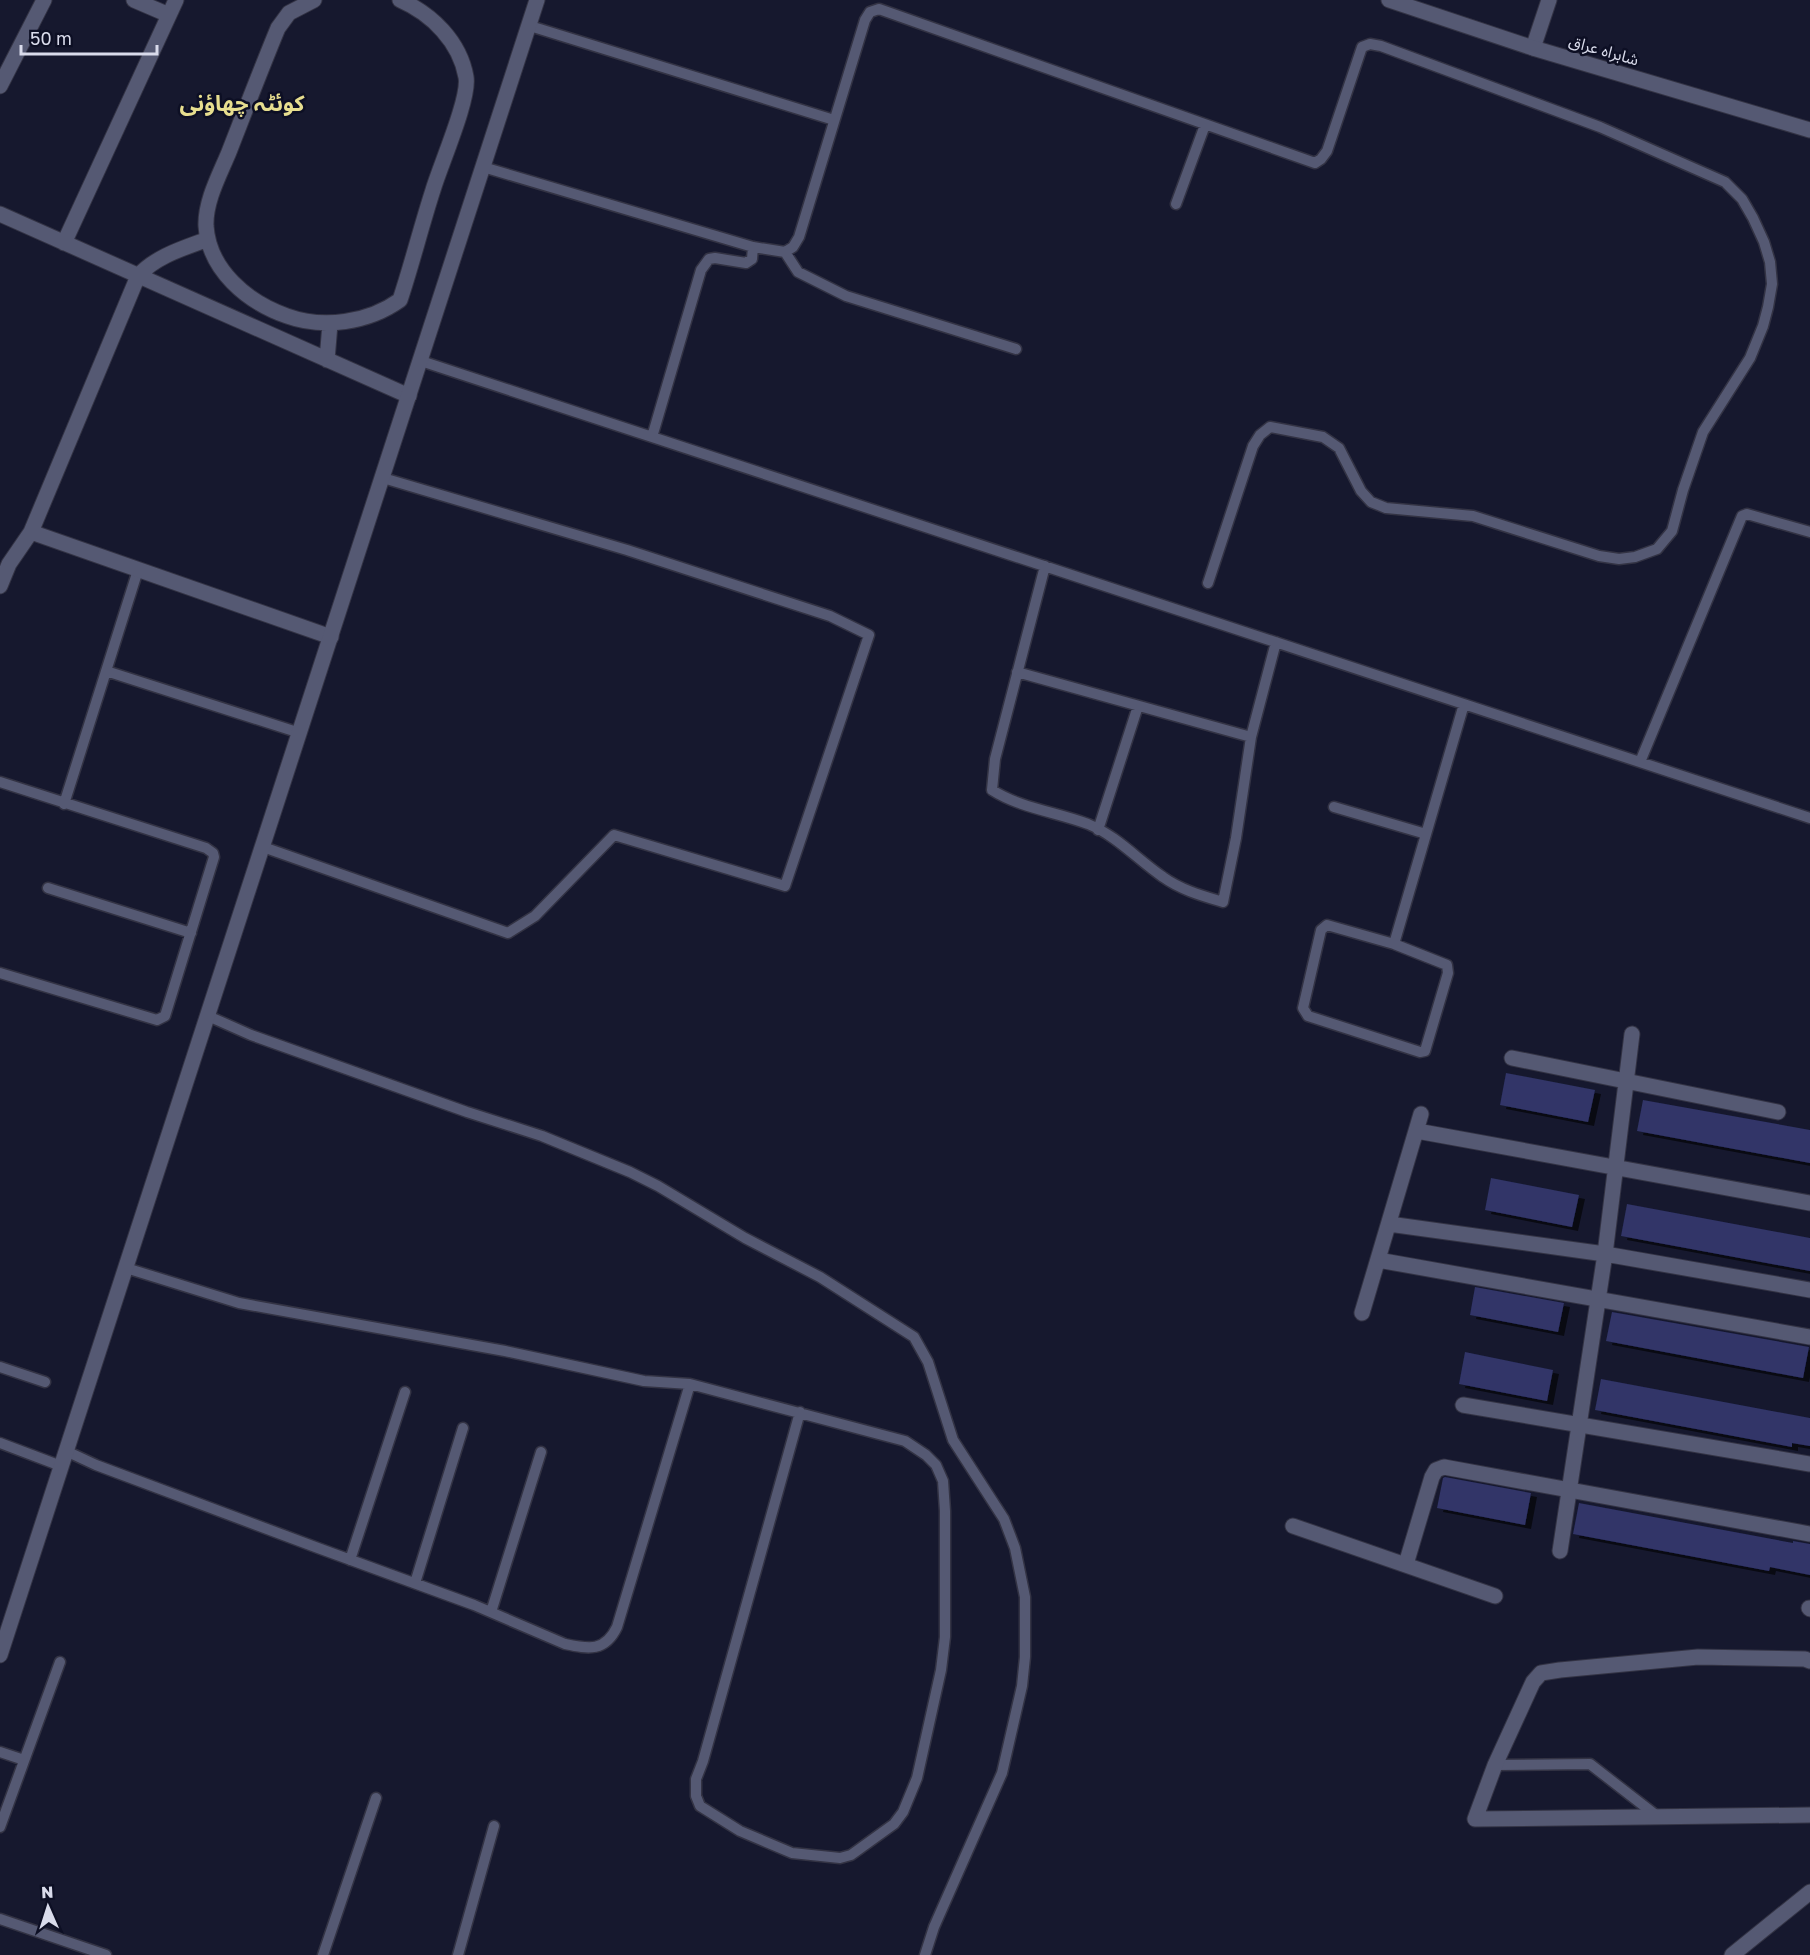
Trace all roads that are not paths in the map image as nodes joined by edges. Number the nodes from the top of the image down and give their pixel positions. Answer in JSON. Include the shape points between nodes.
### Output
{"nodes":[{"id":1,"x":44,"y":0,"type":"edge"},
{"id":2,"x":134,"y":0,"type":"edge"},
{"id":3,"x":176,"y":0,"type":"edge"},
{"id":4,"x":314,"y":0,"type":"edge"},
{"id":5,"x":400,"y":0,"type":"edge"},
{"id":6,"x":537,"y":0,"type":"edge"},
{"id":7,"x":1389,"y":0,"type":"edge"},
{"id":8,"x":1549,"y":0,"type":"edge"},
{"id":9,"x":170,"y":15,"type":"junction"},
{"id":10,"x":530,"y":26,"type":"junction"},
{"id":11,"x":1533,"y":48,"type":"junction"},
{"id":12,"x":0,"y":86,"type":"edge"},
{"id":13,"x":834,"y":120,"type":"junction"},
{"id":14,"x":1205,"y":125,"type":"junction"},
{"id":15,"x":1810,"y":130,"type":"edge"},
{"id":16,"x":483,"y":167,"type":"junction"},
{"id":17,"x":1176,"y":204,"type":"dead end"},
{"id":18,"x":0,"y":214,"type":"edge"},
{"id":19,"x":208,"y":238,"type":"junction"},
{"id":20,"x":64,"y":243,"type":"junction"},
{"id":21,"x":753,"y":247,"type":"junction"},
{"id":22,"x":785,"y":252,"type":"junction"},
{"id":23,"x":138,"y":276,"type":"junction"},
{"id":24,"x":330,"y":324,"type":"junction"},
{"id":25,"x":1016,"y":349,"type":"dead end"},
{"id":26,"x":327,"y":360,"type":"junction"},
{"id":27,"x":421,"y":360,"type":"junction"},
{"id":28,"x":409,"y":396,"type":"junction"},
{"id":29,"x":652,"y":437,"type":"junction"},
{"id":30,"x":383,"y":478,"type":"junction"},
{"id":31,"x":32,"y":532,"type":"junction"},
{"id":32,"x":1810,"y":532,"type":"edge"},
{"id":33,"x":1045,"y":566,"type":"junction"},
{"id":34,"x":138,"y":570,"type":"junction"},
{"id":35,"x":1208,"y":583,"type":"dead end"},
{"id":36,"x":0,"y":586,"type":"edge"},
{"id":37,"x":331,"y":637,"type":"junction"},
{"id":38,"x":1275,"y":642,"type":"junction"},
{"id":39,"x":106,"y":671,"type":"junction"},
{"id":40,"x":1017,"y":672,"type":"junction"},
{"id":41,"x":1464,"y":704,"type":"junction"},
{"id":42,"x":1138,"y":706,"type":"junction"},
{"id":43,"x":300,"y":733,"type":"junction"},
{"id":44,"x":1251,"y":737,"type":"junction"},
{"id":45,"x":1640,"y":762,"type":"junction"},
{"id":46,"x":0,"y":782,"type":"edge"},
{"id":47,"x":64,"y":804,"type":"junction"},
{"id":48,"x":1335,"y":807,"type":"dead end"},
{"id":49,"x":1810,"y":818,"type":"edge"},
{"id":50,"x":1098,"y":830,"type":"junction"},
{"id":51,"x":1426,"y":834,"type":"junction"},
{"id":52,"x":263,"y":848,"type":"junction"},
{"id":53,"x":48,"y":888,"type":"dead end"},
{"id":54,"x":190,"y":933,"type":"junction"},
{"id":55,"x":1394,"y":944,"type":"junction"},
{"id":56,"x":0,"y":973,"type":"edge"},
{"id":57,"x":208,"y":1016,"type":"junction"},
{"id":58,"x":1632,"y":1034,"type":"dead end"},
{"id":59,"x":1512,"y":1058,"type":"dead end"},
{"id":60,"x":1625,"y":1082,"type":"junction"},
{"id":61,"x":1778,"y":1112,"type":"dead end"},
{"id":62,"x":1421,"y":1114,"type":"dead end"},
{"id":63,"x":1417,"y":1131,"type":"junction"},
{"id":64,"x":1615,"y":1166,"type":"junction"},
{"id":65,"x":1810,"y":1203,"type":"edge"},
{"id":66,"x":1389,"y":1224,"type":"junction"},
{"id":67,"x":1605,"y":1254,"type":"junction"},
{"id":68,"x":1378,"y":1260,"type":"junction"},
{"id":69,"x":126,"y":1268,"type":"junction"},
{"id":70,"x":1810,"y":1290,"type":"edge"},
{"id":71,"x":1597,"y":1299,"type":"junction"},
{"id":72,"x":1362,"y":1312,"type":"dead end"},
{"id":73,"x":1810,"y":1337,"type":"edge"},
{"id":74,"x":0,"y":1367,"type":"edge"},
{"id":75,"x":45,"y":1382,"type":"dead end"},
{"id":76,"x":690,"y":1384,"type":"junction"},
{"id":77,"x":405,"y":1392,"type":"dead end"},
{"id":78,"x":1462,"y":1405,"type":"dead end"},
{"id":79,"x":800,"y":1412,"type":"junction"},
{"id":80,"x":1578,"y":1423,"type":"junction"},
{"id":81,"x":463,"y":1428,"type":"dead end"},
{"id":82,"x":0,"y":1443,"type":"edge"},
{"id":83,"x":66,"y":1451,"type":"junction"},
{"id":84,"x":541,"y":1452,"type":"dead end"},
{"id":85,"x":1810,"y":1464,"type":"edge"},
{"id":86,"x":61,"y":1466,"type":"junction"},
{"id":87,"x":1568,"y":1488,"type":"junction"},
{"id":88,"x":1293,"y":1526,"type":"dead end"},
{"id":89,"x":1810,"y":1534,"type":"edge"},
{"id":90,"x":1560,"y":1551,"type":"dead end"},
{"id":91,"x":350,"y":1560,"type":"junction"},
{"id":92,"x":1406,"y":1564,"type":"junction"},
{"id":93,"x":415,"y":1583,"type":"junction"},
{"id":94,"x":1495,"y":1596,"type":"dead end"},
{"id":95,"x":491,"y":1612,"type":"junction"},
{"id":96,"x":6,"y":1621,"type":"edge"},
{"id":97,"x":0,"y":1655,"type":"edge"},
{"id":98,"x":1810,"y":1661,"type":"edge"},
{"id":99,"x":60,"y":1662,"type":"dead end"},
{"id":100,"x":0,"y":1752,"type":"edge"},
{"id":101,"x":24,"y":1760,"type":"junction"},
{"id":102,"x":1495,"y":1765,"type":"junction"},
{"id":103,"x":376,"y":1798,"type":"dead end"},
{"id":104,"x":1810,"y":1815,"type":"edge"},
{"id":105,"x":1657,"y":1816,"type":"junction"},
{"id":106,"x":494,"y":1826,"type":"dead end"},
{"id":107,"x":0,"y":1827,"type":"edge"},
{"id":108,"x":1810,"y":1892,"type":"edge"},
{"id":109,"x":0,"y":1919,"type":"edge"},
{"id":110,"x":106,"y":1955,"type":"edge"},
{"id":111,"x":323,"y":1955,"type":"edge"},
{"id":112,"x":458,"y":1955,"type":"edge"},
{"id":113,"x":925,"y":1955,"type":"edge"},
{"id":114,"x":1732,"y":1955,"type":"edge"}],
"edges":[{"from":1,"to":12,"type":"street"},
{"from":2,"to":9,"type":"street"},
{"from":3,"to":9,"type":"street"},
{"from":4,"to":19,"type":"street","via":[[289,13],[278,28],[213,194],[207,217]]},
{"from":5,"to":24,"type":"street","via":[[422,12],[453,41],[466,77],[464,99],[400,300],[376,313]]},
{"from":6,"to":10,"type":"street"},
{"from":7,"to":11,"type":"street","name":"شاہراہ عراق"},
{"from":8,"to":11,"type":"street"},
{"from":9,"to":20,"type":"street"},
{"from":10,"to":13,"type":"lane"},
{"from":10,"to":16,"type":"street"},
{"from":11,"to":15,"type":"street","name":"شاہراہ عراق"},
{"from":13,"to":14,"type":"lane","via":[[865,20],[870,12],[879,9]]},
{"from":13,"to":22,"type":"lane","via":[[798,237]]},
{"from":14,"to":17,"type":"lane"},
{"from":14,"to":35,"type":"lane","via":[[1315,163],[1327,151],[1362,46],[1381,46],[1600,127],[1725,182],[1753,218],[1770,262],[1772,284],[1750,358],[1703,432],[1672,531],[1657,549],[1619,559],[1599,556],[1473,516],[1386,508],[1371,502],[1361,491],[1339,448],[1323,437],[1270,427],[1253,446]]},
{"from":16,"to":21,"type":"lane"},
{"from":16,"to":27,"type":"street"},
{"from":18,"to":20,"type":"street"},
{"from":19,"to":23,"type":"street","via":[[162,257]]},
{"from":19,"to":24,"type":"street","via":[[228,279],[256,302],[287,316]]},
{"from":20,"to":23,"type":"street"},
{"from":21,"to":22,"type":"lane"},
{"from":21,"to":29,"type":"lane","via":[[752,259],[746,264],[715,258],[709,259],[701,270]]},
{"from":22,"to":25,"type":"lane","via":[[798,272],[846,296]]},
{"from":23,"to":26,"type":"street"},
{"from":23,"to":31,"type":"street"},
{"from":24,"to":26,"type":"street"},
{"from":26,"to":28,"type":"street"},
{"from":27,"to":28,"type":"street"},
{"from":27,"to":29,"type":"lane"},
{"from":28,"to":30,"type":"street"},
{"from":29,"to":33,"type":"lane"},
{"from":30,"to":37,"type":"street"},
{"from":30,"to":52,"type":"lane","via":[[627,550],[830,616],[869,636],[785,886],[614,835],[535,916],[508,933]]},
{"from":31,"to":34,"type":"street"},
{"from":31,"to":36,"type":"street","via":[[9,564]]},
{"from":32,"to":45,"type":"lane","via":[[1747,514],[1742,516]]},
{"from":33,"to":38,"type":"lane"},
{"from":33,"to":40,"type":"lane"},
{"from":34,"to":37,"type":"street"},
{"from":34,"to":39,"type":"lane"},
{"from":37,"to":43,"type":"street"},
{"from":38,"to":41,"type":"lane"},
{"from":38,"to":44,"type":"lane"},
{"from":39,"to":43,"type":"lane"},
{"from":39,"to":47,"type":"lane"},
{"from":40,"to":42,"type":"lane"},
{"from":40,"to":50,"type":"lane","via":[[995,759],[992,790],[1004,798]]},
{"from":41,"to":45,"type":"lane"},
{"from":41,"to":51,"type":"lane"},
{"from":42,"to":44,"type":"lane"},
{"from":42,"to":50,"type":"lane"},
{"from":43,"to":52,"type":"street"},
{"from":44,"to":50,"type":"lane","via":[[1223,902],[1166,879],[1138,855]]},
{"from":45,"to":49,"type":"lane"},
{"from":46,"to":47,"type":"lane"},
{"from":47,"to":54,"type":"lane","via":[[213,853]]},
{"from":48,"to":51,"type":"lane"},
{"from":51,"to":55,"type":"lane"},
{"from":52,"to":57,"type":"street"},
{"from":53,"to":54,"type":"lane"},
{"from":54,"to":56,"type":"lane","via":[[165,1016],[157,1020]]},
{"from":55,"to":55,"type":"lane","via":[[1327,925],[1321,930],[1304,1012],[1425,1051],[1447,965]]},
{"from":57,"to":69,"type":"street"},
{"from":57,"to":113,"type":"lane","via":[[416,1094],[542,1136],[630,1172],[820,1277],[914,1337],[928,1362],[953,1440],[1004,1519],[1015,1548],[1025,1597],[1026,1657],[1009,1750]]},
{"from":58,"to":60,"type":"street"},
{"from":59,"to":60,"type":"street"},
{"from":60,"to":61,"type":"street"},
{"from":60,"to":64,"type":"street"},
{"from":62,"to":63,"type":"street"},
{"from":63,"to":64,"type":"street"},
{"from":63,"to":66,"type":"street"},
{"from":64,"to":65,"type":"street"},
{"from":64,"to":67,"type":"street"},
{"from":66,"to":67,"type":"street"},
{"from":66,"to":68,"type":"street"},
{"from":67,"to":70,"type":"street"},
{"from":67,"to":71,"type":"street"},
{"from":68,"to":71,"type":"street"},
{"from":68,"to":72,"type":"street"},
{"from":69,"to":76,"type":"lane","via":[[239,1303],[506,1351],[644,1381]]},
{"from":69,"to":83,"type":"street"},
{"from":71,"to":73,"type":"street"},
{"from":71,"to":80,"type":"street"},
{"from":74,"to":75,"type":"lane"},
{"from":76,"to":79,"type":"lane"},
{"from":76,"to":95,"type":"lane","via":[[612,1638],[594,1648],[565,1644]]},
{"from":77,"to":91,"type":"lane"},
{"from":78,"to":80,"type":"street"},
{"from":79,"to":79,"type":"lane","via":[[905,1441],[936,1465],[943,1481],[945,1637],[917,1778],[894,1824],[851,1855],[840,1858],[792,1853],[748,1835],[700,1806],[696,1796],[696,1779]]},
{"from":80,"to":85,"type":"street"},
{"from":80,"to":87,"type":"street"},
{"from":81,"to":93,"type":"lane"},
{"from":82,"to":86,"type":"lane"},
{"from":83,"to":86,"type":"street"},
{"from":83,"to":91,"type":"lane"},
{"from":84,"to":95,"type":"lane"},
{"from":86,"to":96,"type":"street"},
{"from":87,"to":89,"type":"street"},
{"from":87,"to":90,"type":"street"},
{"from":87,"to":92,"type":"street","via":[[1444,1467],[1436,1470]]},
{"from":88,"to":92,"type":"street"},
{"from":91,"to":93,"type":"lane"},
{"from":92,"to":94,"type":"street"},
{"from":93,"to":95,"type":"lane"},
{"from":96,"to":97,"type":"street"},
{"from":98,"to":102,"type":"street","via":[[1698,1657],[1541,1673],[1533,1682]]},
{"from":99,"to":101,"type":"lane"},
{"from":100,"to":101,"type":"lane"},
{"from":101,"to":107,"type":"lane"},
{"from":102,"to":105,"type":"lane","via":[[1590,1764]]},
{"from":102,"to":105,"type":"street","via":[[1475,1819]]},
{"from":103,"to":111,"type":"lane"},
{"from":104,"to":105,"type":"street"},
{"from":106,"to":112,"type":"lane"},
{"from":108,"to":114,"type":"street"},
{"from":109,"to":110,"type":"lane"}]}
